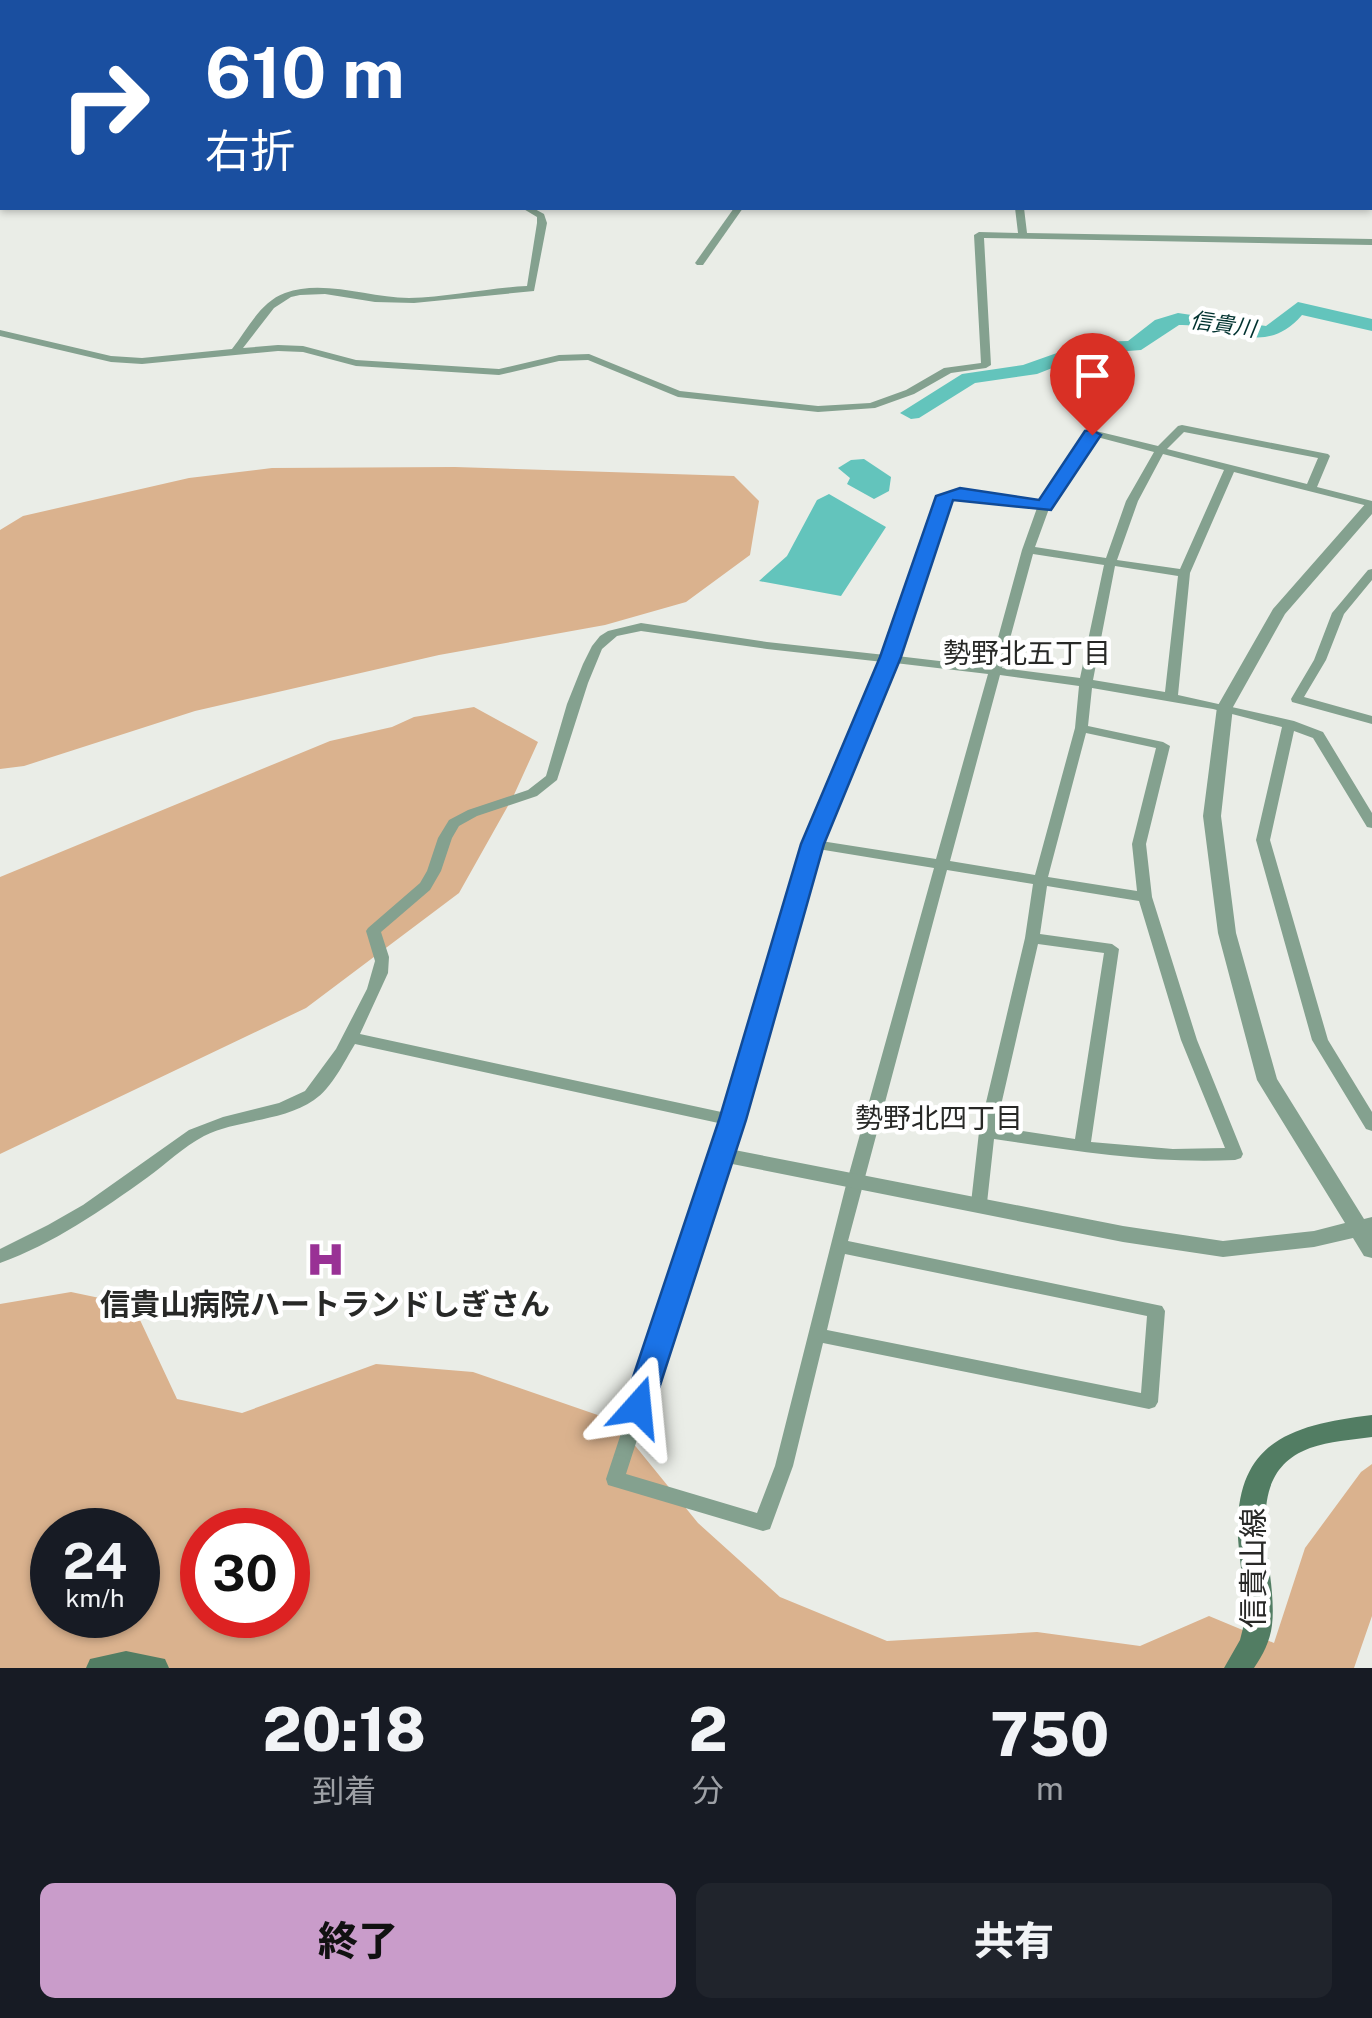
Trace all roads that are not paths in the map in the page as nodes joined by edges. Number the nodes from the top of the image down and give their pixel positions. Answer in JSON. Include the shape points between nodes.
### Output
{"nodes":[{"id":1,"x":530,"y":210,"type":"edge"},
{"id":2,"x":737,"y":210,"type":"edge"},
{"id":3,"x":1019,"y":210,"type":"edge"},
{"id":4,"x":1023,"y":236,"type":"junction"},
{"id":5,"x":1372,"y":242,"type":"edge"},
{"id":6,"x":700,"y":263,"type":"dead end"},
{"id":7,"x":0,"y":333,"type":"edge"},
{"id":8,"x":236,"y":350,"type":"junction"},
{"id":9,"x":1162,"y":449,"type":"junction"},
{"id":10,"x":1230,"y":468,"type":"junction"},
{"id":11,"x":1311,"y":486,"type":"junction"},
{"id":12,"x":1372,"y":504,"type":"edge"},
{"id":13,"x":1044,"y":506,"type":"junction"},
{"id":14,"x":1028,"y":550,"type":"junction"},
{"id":15,"x":1110,"y":562,"type":"junction"},
{"id":16,"x":1372,"y":573,"type":"edge"},
{"id":17,"x":1184,"y":574,"type":"junction"},
{"id":18,"x":891,"y":657,"type":"junction"},
{"id":19,"x":996,"y":670,"type":"junction"},
{"id":20,"x":1086,"y":682,"type":"junction"},
{"id":21,"x":1171,"y":698,"type":"junction"},
{"id":22,"x":1226,"y":707,"type":"junction"},
{"id":23,"x":1372,"y":720,"type":"edge"},
{"id":24,"x":1289,"y":724,"type":"junction"},
{"id":25,"x":1081,"y":728,"type":"junction"},
{"id":26,"x":1372,"y":824,"type":"edge"},
{"id":27,"x":812,"y":844,"type":"junction"},
{"id":28,"x":944,"y":862,"type":"junction"},
{"id":29,"x":1041,"y":878,"type":"junction"},
{"id":30,"x":1145,"y":897,"type":"junction"},
{"id":31,"x":1032,"y":938,"type":"junction"},
{"id":32,"x":350,"y":1037,"type":"junction"},
{"id":33,"x":732,"y":1120,"type":"junction"},
{"id":34,"x":1372,"y":1125,"type":"edge"},
{"id":35,"x":987,"y":1132,"type":"junction"},
{"id":36,"x":1082,"y":1146,"type":"junction"},
{"id":37,"x":719,"y":1155,"type":"junction"},
{"id":38,"x":856,"y":1181,"type":"junction"},
{"id":39,"x":979,"y":1203,"type":"junction"},
{"id":40,"x":1365,"y":1228,"type":"edge"},
{"id":41,"x":839,"y":1246,"type":"junction"},
{"id":42,"x":1372,"y":1250,"type":"edge"},
{"id":43,"x":0,"y":1256,"type":"edge"},
{"id":44,"x":817,"y":1334,"type":"junction"},
{"id":45,"x":1372,"y":1426,"type":"edge"},
{"id":46,"x":100,"y":1668,"type":"edge"},
{"id":47,"x":155,"y":1668,"type":"edge"},
{"id":48,"x":1238,"y":1668,"type":"edge"}],
"edges":[{"from":1,"to":8,"type":"street","via":[[542,223],[531,290],[404,300],[295,294],[276,300]]},
{"from":2,"to":6,"type":"street"},
{"from":3,"to":4,"type":"street"},
{"from":4,"to":5,"type":"street"},
{"from":4,"to":8,"type":"street","via":[[979,235],[986,365],[948,370],[910,392],[847,410],[678,394],[589,356],[500,372],[356,363],[303,349]]},
{"from":7,"to":8,"type":"street","via":[[112,359]]},
{"from":9,"to":10,"type":"street"},
{"from":9,"to":11,"type":"street","via":[[1182,428],[1324,456]]},
{"from":9,"to":13,"type":"street","via":[[1092,435]]},
{"from":9,"to":15,"type":"street","via":[[1132,501]]},
{"from":10,"to":11,"type":"street"},
{"from":10,"to":17,"type":"street"},
{"from":11,"to":12,"type":"street"},
{"from":12,"to":22,"type":"street","via":[[1278,612]]},
{"from":13,"to":14,"type":"street"},
{"from":13,"to":18,"type":"street","via":[[946,494]]},
{"from":14,"to":15,"type":"street"},
{"from":14,"to":19,"type":"street"},
{"from":15,"to":17,"type":"street"},
{"from":15,"to":20,"type":"street"},
{"from":16,"to":23,"type":"street","via":[[1338,612],[1297,699]]},
{"from":17,"to":21,"type":"street"},
{"from":18,"to":19,"type":"street"},
{"from":18,"to":27,"type":"street"},
{"from":18,"to":32,"type":"street","via":[[641,627],[601,640],[545,786],[456,820],[431,878],[373,932],[380,976]]},
{"from":19,"to":20,"type":"street"},
{"from":19,"to":28,"type":"street"},
{"from":20,"to":21,"type":"street"},
{"from":20,"to":25,"type":"street"},
{"from":21,"to":22,"type":"street"},
{"from":22,"to":24,"type":"street"},
{"from":22,"to":40,"type":"street","via":[[1212,816],[1226,933],[1268,1080]]},
{"from":24,"to":26,"type":"street","via":[[1318,734]]},
{"from":24,"to":34,"type":"street","via":[[1263,840],[1320,1040]]},
{"from":25,"to":29,"type":"street"},
{"from":25,"to":30,"type":"street","via":[[1164,746],[1139,844]]},
{"from":27,"to":28,"type":"street"},
{"from":27,"to":33,"type":"street"},
{"from":28,"to":29,"type":"street"},
{"from":28,"to":38,"type":"street"},
{"from":29,"to":30,"type":"street"},
{"from":29,"to":31,"type":"street"},
{"from":30,"to":36,"type":"street","via":[[1188,1040],[1235,1154]]},
{"from":31,"to":35,"type":"street"},
{"from":31,"to":36,"type":"street","via":[[1112,949]]},
{"from":32,"to":33,"type":"street"},
{"from":32,"to":43,"type":"street","via":[[313,1094],[192,1135],[96,1206]]},
{"from":33,"to":37,"type":"street"},
{"from":35,"to":36,"type":"street"},
{"from":35,"to":39,"type":"street"},
{"from":37,"to":38,"type":"street"},
{"from":37,"to":44,"type":"street","via":[[615,1479],[763,1523]]},
{"from":38,"to":39,"type":"street"},
{"from":38,"to":41,"type":"street"},
{"from":39,"to":40,"type":"street","via":[[1222,1249]]},
{"from":40,"to":42,"type":"street"},
{"from":41,"to":44,"type":"street"},
{"from":41,"to":44,"type":"street","via":[[1156,1311],[1149,1402]]},
{"from":45,"to":48,"type":"main road","name":"信貴山線","via":[[1311,1434],[1285,1445],[1261,1469],[1250,1526],[1260,1611],[1254,1641]]},
{"from":46,"to":47,"type":"main road"}]}
